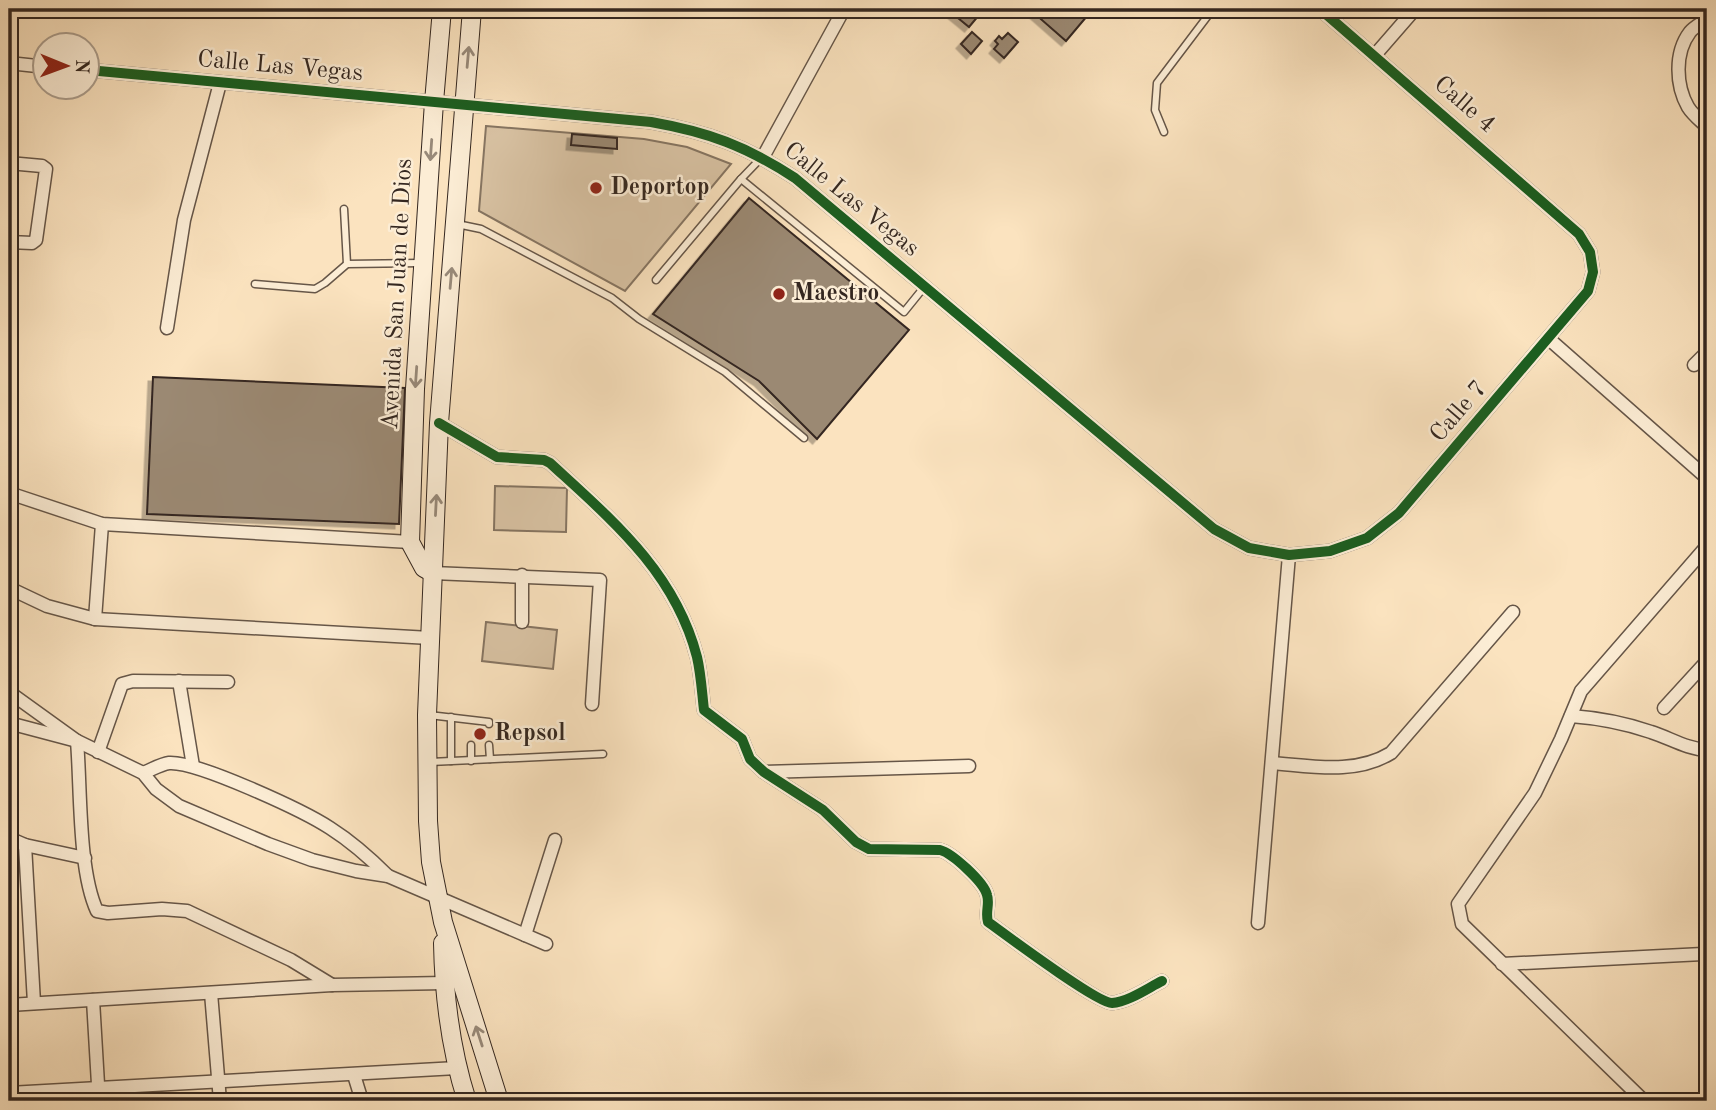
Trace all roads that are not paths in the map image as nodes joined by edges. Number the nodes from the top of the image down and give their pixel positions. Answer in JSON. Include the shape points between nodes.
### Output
{"nodes":[{"id":1,"x":45,"y":9,"type":"edge"},
{"id":2,"x":442,"y":9,"type":"edge"},
{"id":3,"x":472,"y":9,"type":"edge"},
{"id":4,"x":844,"y":9,"type":"edge"},
{"id":5,"x":1213,"y":9,"type":"edge"},
{"id":6,"x":1320,"y":9,"type":"edge"},
{"id":7,"x":1415,"y":9,"type":"edge"},
{"id":8,"x":9,"y":15,"type":"edge"},
{"id":9,"x":1707,"y":19,"type":"edge"},
{"id":10,"x":1375,"y":55,"type":"junction"},
{"id":11,"x":9,"y":63,"type":"edge"},
{"id":12,"x":32,"y":65,"type":"edge"},
{"id":13,"x":102,"y":71,"type":"edge"},
{"id":14,"x":220,"y":83,"type":"junction"},
{"id":15,"x":434,"y":102,"type":"junction"},
{"id":16,"x":463,"y":105,"type":"junction"},
{"id":17,"x":1707,"y":127,"type":"edge"},
{"id":18,"x":1164,"y":132,"type":"dead end"},
{"id":19,"x":763,"y":157,"type":"junction"},
{"id":20,"x":9,"y":163,"type":"edge"},
{"id":21,"x":741,"y":179,"type":"junction"},
{"id":22,"x":344,"y":209,"type":"dead end"},
{"id":23,"x":455,"y":223,"type":"junction"},
{"id":24,"x":1579,"y":234,"type":"joint"},
{"id":25,"x":9,"y":242,"type":"edge"},
{"id":26,"x":423,"y":263,"type":"junction"},
{"id":27,"x":347,"y":264,"type":"junction"},
{"id":28,"x":656,"y":280,"type":"dead end"},
{"id":29,"x":255,"y":284,"type":"dead end"},
{"id":30,"x":925,"y":286,"type":"junction"},
{"id":31,"x":167,"y":328,"type":"dead end"},
{"id":32,"x":1549,"y":339,"type":"junction"},
{"id":33,"x":1707,"y":352,"type":"edge"},
{"id":34,"x":1695,"y":365,"type":"dead end"},
{"id":35,"x":439,"y":423,"type":"junction"},
{"id":36,"x":804,"y":438,"type":"dead end"},
{"id":37,"x":1707,"y":478,"type":"edge"},
{"id":38,"x":9,"y":493,"type":"edge"},
{"id":39,"x":102,"y":524,"type":"junction"},
{"id":40,"x":410,"y":542,"type":"junction"},
{"id":41,"x":1707,"y":546,"type":"edge"},
{"id":42,"x":1289,"y":555,"type":"junction"},
{"id":43,"x":433,"y":573,"type":"junction"},
{"id":44,"x":522,"y":575,"type":"junction"},
{"id":45,"x":9,"y":588,"type":"edge"},
{"id":46,"x":1513,"y":612,"type":"dead end"},
{"id":47,"x":95,"y":619,"type":"junction"},
{"id":48,"x":522,"y":622,"type":"dead end"},
{"id":49,"x":430,"y":638,"type":"junction"},
{"id":50,"x":1707,"y":661,"type":"edge"},
{"id":51,"x":179,"y":681,"type":"junction"},
{"id":52,"x":228,"y":682,"type":"dead end"},
{"id":53,"x":9,"y":692,"type":"edge"},
{"id":54,"x":592,"y":704,"type":"dead end"},
{"id":55,"x":1664,"y":708,"type":"dead end"},
{"id":56,"x":427,"y":715,"type":"junction"},
{"id":57,"x":1571,"y":716,"type":"junction"},
{"id":58,"x":451,"y":717,"type":"junction"},
{"id":59,"x":9,"y":723,"type":"edge"},
{"id":60,"x":489,"y":724,"type":"dead end"},
{"id":61,"x":77,"y":741,"type":"junction"},
{"id":62,"x":471,"y":745,"type":"dead end"},
{"id":63,"x":489,"y":745,"type":"dead end"},
{"id":64,"x":1707,"y":750,"type":"edge"},
{"id":65,"x":98,"y":751,"type":"junction"},
{"id":66,"x":603,"y":754,"type":"dead end"},
{"id":67,"x":490,"y":760,"type":"junction"},
{"id":68,"x":451,"y":761,"type":"junction"},
{"id":69,"x":471,"y":761,"type":"junction"},
{"id":70,"x":426,"y":763,"type":"junction"},
{"id":71,"x":1272,"y":763,"type":"junction"},
{"id":72,"x":193,"y":766,"type":"junction"},
{"id":73,"x":969,"y":766,"type":"dead end"},
{"id":74,"x":143,"y":772,"type":"junction"},
{"id":75,"x":764,"y":772,"type":"junction"},
{"id":76,"x":9,"y":838,"type":"edge"},
{"id":77,"x":555,"y":840,"type":"dead end"},
{"id":78,"x":25,"y":845,"type":"junction"},
{"id":79,"x":85,"y":858,"type":"junction"},
{"id":80,"x":388,"y":876,"type":"junction"},
{"id":81,"x":436,"y":897,"type":"junction"},
{"id":82,"x":443,"y":922,"type":"junction"},
{"id":83,"x":1258,"y":923,"type":"dead end"},
{"id":84,"x":525,"y":935,"type":"junction"},
{"id":85,"x":546,"y":944,"type":"dead end"},
{"id":86,"x":1706,"y":957,"type":"edge"},
{"id":87,"x":1502,"y":964,"type":"junction"},
{"id":88,"x":1162,"y":981,"type":"dead end"},
{"id":89,"x":445,"y":983,"type":"junction"},
{"id":90,"x":332,"y":985,"type":"junction"},
{"id":91,"x":211,"y":993,"type":"junction"},
{"id":92,"x":93,"y":1000,"type":"junction"},
{"id":93,"x":34,"y":1003,"type":"junction"},
{"id":94,"x":9,"y":1005,"type":"edge"},
{"id":95,"x":457,"y":1068,"type":"junction"},
{"id":96,"x":355,"y":1075,"type":"junction"},
{"id":97,"x":218,"y":1080,"type":"junction"},
{"id":98,"x":99,"y":1087,"type":"junction"},
{"id":99,"x":9,"y":1093,"type":"edge"},
{"id":100,"x":100,"y":1101,"type":"edge"},
{"id":101,"x":220,"y":1101,"type":"edge"},
{"id":102,"x":362,"y":1101,"type":"edge"},
{"id":103,"x":467,"y":1101,"type":"edge"},
{"id":104,"x":499,"y":1101,"type":"edge"},
{"id":105,"x":1644,"y":1101,"type":"edge"}],
"edges":[{"from":1,"to":8,"type":"lane"},
{"from":2,"to":15,"type":"main road","name":"Avenida San Juan de Dios"},
{"from":16,"to":3,"type":"main road","name":"Avenida San Juan de Dios","one_way":true},
{"from":4,"to":19,"type":"street"},
{"from":5,"to":18,"type":"lane","via":[[1157,83],[1155,110]]},
{"from":6,"to":10,"type":"street","name":"Calle 4"},
{"from":7,"to":10,"type":"street"},
{"from":9,"to":17,"type":"street","via":[[1690,31],[1679,68],[1689,109]]},
{"from":10,"to":24,"type":"street","name":"Calle 4"},
{"from":11,"to":12,"type":"street"},
{"from":13,"to":14,"type":"street","name":"Calle Las Vegas"},
{"from":14,"to":15,"type":"street","name":"Calle Las Vegas"},
{"from":14,"to":31,"type":"street","via":[[182,230]]},
{"from":15,"to":16,"type":"street","name":"Calle Las Vegas"},
{"from":15,"to":26,"type":"main road","name":"Avenida San Juan de Dios","one_way":true},
{"from":16,"to":19,"type":"street","name":"Calle Las Vegas","via":[[652,122],[722,139]]},
{"from":16,"to":23,"type":"main road","name":"Avenida San Juan de Dios"},
{"from":19,"to":21,"type":"lane"},
{"from":19,"to":30,"type":"street","name":"Calle Las Vegas","via":[[795,178]]},
{"from":20,"to":25,"type":"street","via":[[46,169],[36,240]]},
{"from":21,"to":28,"type":"lane"},
{"from":21,"to":30,"type":"lane","via":[[904,312]]},
{"from":22,"to":27,"type":"lane"},
{"from":35,"to":23,"type":"main road","name":"Avenida San Juan de Dios","one_way":true},
{"from":23,"to":36,"type":"lane","via":[[481,229],[612,298],[725,372]]},
{"from":24,"to":32,"type":"street","name":"Calle 7","via":[[1590,252],[1593,272],[1588,291]]},
{"from":26,"to":27,"type":"lane"},
{"from":26,"to":40,"type":"main road","name":"Avenida San Juan de Dios","one_way":true},
{"from":27,"to":29,"type":"lane","via":[[315,289]]},
{"from":30,"to":42,"type":"street","name":"Calle Las Vegas","via":[[1214,529],[1250,548]]},
{"from":32,"to":37,"type":"street"},
{"from":32,"to":42,"type":"street","name":"Calle 7","via":[[1399,513],[1367,538],[1330,551]]},
{"from":33,"to":34,"type":"street"},
{"from":43,"to":35,"type":"main road","name":"Avenida San Juan de Dios","one_way":true},
{"from":35,"to":75,"type":"street","via":[[497,457],[550,463],[624,531],[669,589],[686,623],[704,710],[741,739],[750,759]]},
{"from":38,"to":39,"type":"street"},
{"from":39,"to":40,"type":"street"},
{"from":39,"to":47,"type":"street"},
{"from":40,"to":43,"type":"main road","via":[[424,568]]},
{"from":41,"to":57,"type":"street","via":[[1581,691]]},
{"from":42,"to":71,"type":"street"},
{"from":43,"to":44,"type":"street"},
{"from":43,"to":49,"type":"main road","name":"Avenida San Juan de Dios"},
{"from":44,"to":48,"type":"street"},
{"from":44,"to":54,"type":"street","via":[[600,580]]},
{"from":45,"to":47,"type":"street","via":[[47,606]]},
{"from":46,"to":71,"type":"street","via":[[1391,753],[1376,762],[1344,767]]},
{"from":47,"to":49,"type":"street"},
{"from":49,"to":56,"type":"main road","name":"Avenida San Juan de Dios"},
{"from":50,"to":55,"type":"street"},
{"from":51,"to":52,"type":"street"},
{"from":51,"to":65,"type":"street","via":[[122,684]]},
{"from":51,"to":72,"type":"street"},
{"from":53,"to":61,"type":"street"},
{"from":56,"to":58,"type":"lane"},
{"from":56,"to":70,"type":"main road","name":"Avenida San Juan de Dios"},
{"from":57,"to":64,"type":"street","via":[[1602,718]]},
{"from":57,"to":87,"type":"street","via":[[1535,793],[1458,904],[1462,924]]},
{"from":58,"to":60,"type":"lane"},
{"from":58,"to":68,"type":"lane"},
{"from":59,"to":61,"type":"street"},
{"from":61,"to":65,"type":"street"},
{"from":61,"to":79,"type":"street"},
{"from":62,"to":69,"type":"lane"},
{"from":63,"to":67,"type":"lane"},
{"from":65,"to":74,"type":"street"},
{"from":66,"to":67,"type":"lane"},
{"from":67,"to":69,"type":"lane"},
{"from":68,"to":69,"type":"lane"},
{"from":68,"to":70,"type":"lane"},
{"from":70,"to":81,"type":"main road","name":"Avenida San Juan de Dios"},
{"from":71,"to":83,"type":"street"},
{"from":72,"to":74,"type":"street","via":[[168,763]]},
{"from":72,"to":80,"type":"street","via":[[328,826],[365,852]]},
{"from":73,"to":75,"type":"street"},
{"from":74,"to":80,"type":"street","via":[[179,806],[312,860]]},
{"from":75,"to":88,"type":"street","via":[[823,810],[856,842],[870,849],[949,852],[985,888],[988,922],[1107,1003]]},
{"from":76,"to":78,"type":"street"},
{"from":77,"to":84,"type":"street"},
{"from":78,"to":79,"type":"street"},
{"from":78,"to":93,"type":"street"},
{"from":79,"to":90,"type":"street","via":[[97,911],[187,911],[291,960]]},
{"from":80,"to":81,"type":"street"},
{"from":81,"to":82,"type":"main road","name":"Avenida San Juan de Dios"},
{"from":81,"to":84,"type":"street"},
{"from":82,"to":89,"type":"main road","name":"Avenida San Juan de Dios"},
{"from":104,"to":82,"type":"main road","name":"Avenida San Juan de Dios","one_way":true},
{"from":84,"to":85,"type":"street"},
{"from":86,"to":87,"type":"street"},
{"from":87,"to":105,"type":"street"},
{"from":89,"to":90,"type":"street"},
{"from":89,"to":95,"type":"main road","name":"Avenida San Juan de Dios"},
{"from":90,"to":91,"type":"street"},
{"from":91,"to":92,"type":"street"},
{"from":91,"to":97,"type":"street"},
{"from":92,"to":93,"type":"street"},
{"from":92,"to":98,"type":"street"},
{"from":93,"to":94,"type":"street"},
{"from":95,"to":96,"type":"street"},
{"from":95,"to":103,"type":"main road","name":"Avenida San Juan de Dios"},
{"from":96,"to":97,"type":"street"},
{"from":96,"to":102,"type":"street"},
{"from":97,"to":98,"type":"street"},
{"from":97,"to":101,"type":"street"},
{"from":98,"to":99,"type":"street"},
{"from":98,"to":100,"type":"street"}]}
